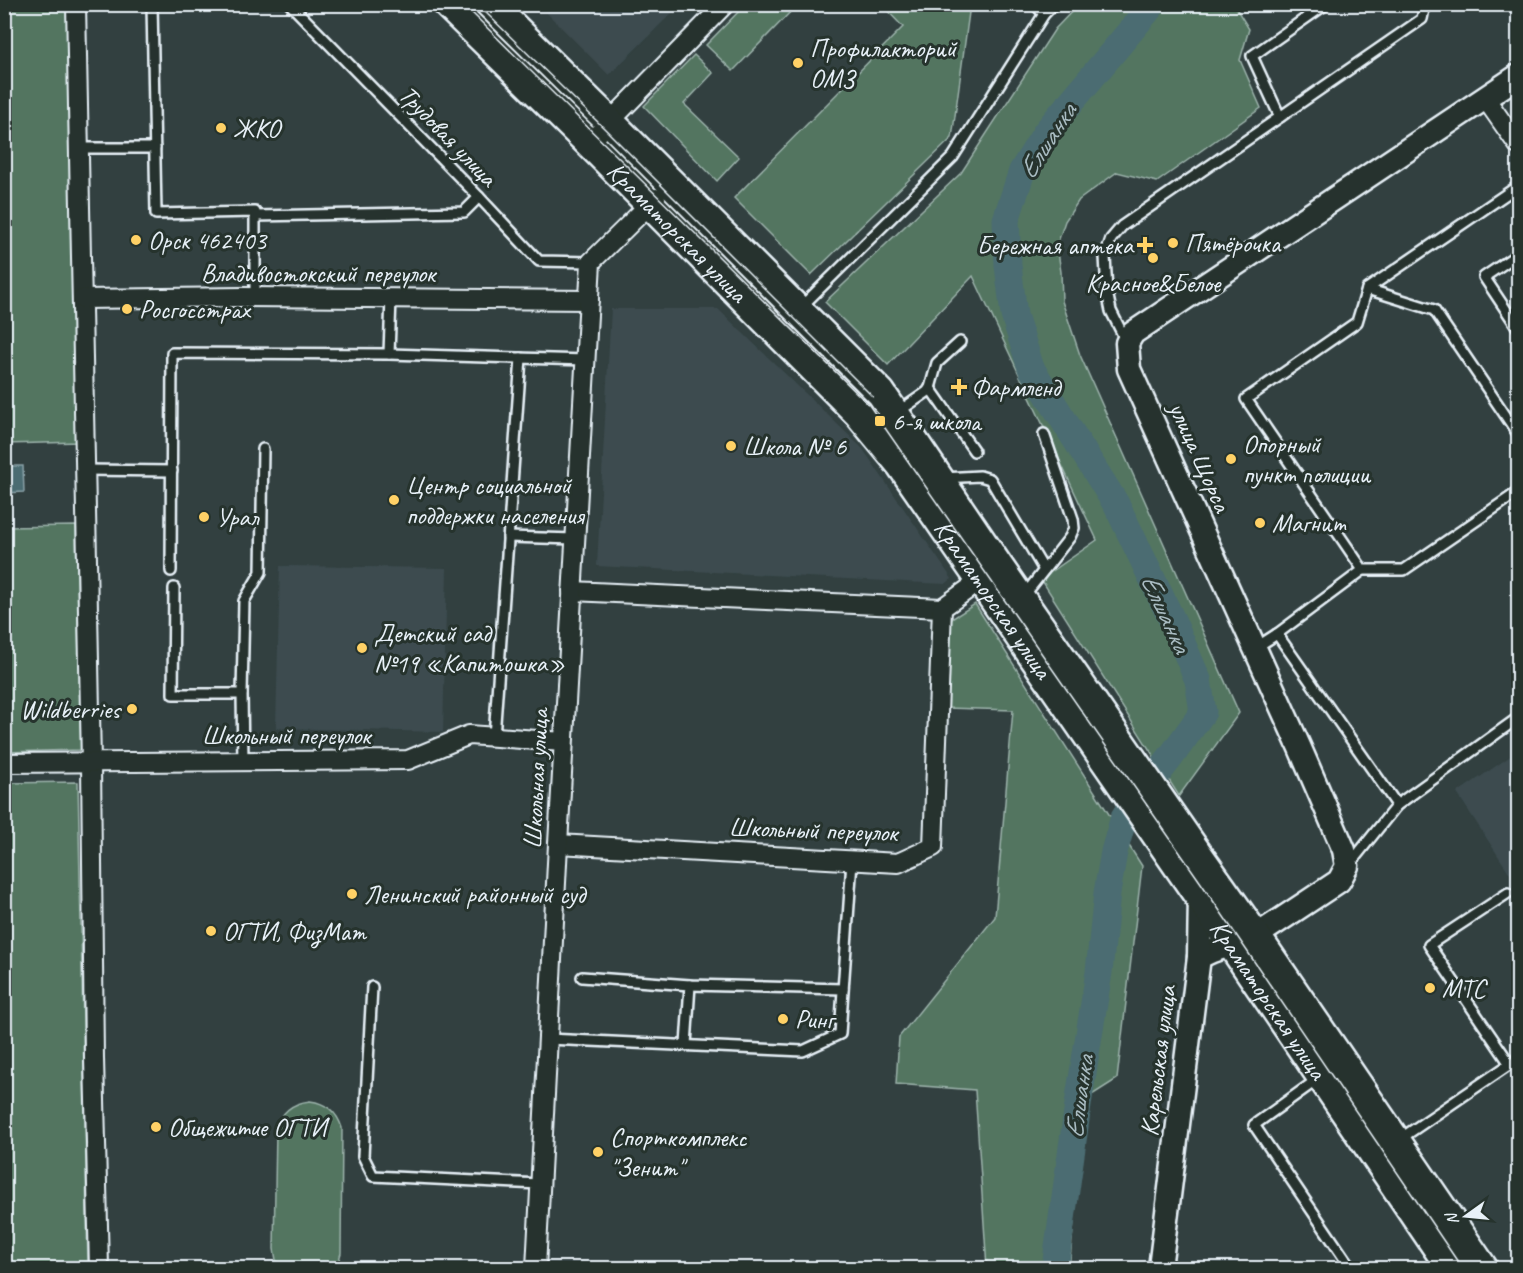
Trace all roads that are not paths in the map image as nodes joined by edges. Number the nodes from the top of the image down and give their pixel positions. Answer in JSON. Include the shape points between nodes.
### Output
{"nodes":[{"id":1,"x":76,"y":4,"type":"edge"},
{"id":2,"x":152,"y":4,"type":"edge"},
{"id":3,"x":290,"y":4,"type":"edge"},
{"id":4,"x":447,"y":4,"type":"edge"},
{"id":5,"x":490,"y":4,"type":"edge"},
{"id":6,"x":725,"y":4,"type":"edge"},
{"id":7,"x":1035,"y":4,"type":"edge"},
{"id":8,"x":1054,"y":4,"type":"edge"},
{"id":9,"x":1326,"y":4,"type":"edge"},
{"id":10,"x":1425,"y":4,"type":"edge"},
{"id":11,"x":1044,"y":14,"type":"junction"},
{"id":12,"x":1518,"y":76,"type":"edge"},
{"id":13,"x":1485,"y":98,"type":"junction"},
{"id":14,"x":1280,"y":117,"type":"junction"},
{"id":15,"x":610,"y":122,"type":"junction"},
{"id":16,"x":589,"y":143,"type":"junction"},
{"id":17,"x":1518,"y":145,"type":"edge"},
{"id":18,"x":79,"y":148,"type":"junction"},
{"id":19,"x":155,"y":148,"type":"junction"},
{"id":20,"x":671,"y":183,"type":"junction"},
{"id":21,"x":1518,"y":186,"type":"edge"},
{"id":22,"x":479,"y":197,"type":"junction"},
{"id":23,"x":650,"y":204,"type":"junction"},
{"id":24,"x":255,"y":216,"type":"junction"},
{"id":25,"x":1518,"y":254,"type":"edge"},
{"id":26,"x":591,"y":262,"type":"junction"},
{"id":27,"x":1367,"y":289,"type":"junction"},
{"id":28,"x":255,"y":297,"type":"junction"},
{"id":29,"x":391,"y":298,"type":"junction"},
{"id":30,"x":82,"y":299,"type":"junction"},
{"id":31,"x":589,"y":300,"type":"junction"},
{"id":32,"x":798,"y":310,"type":"junction"},
{"id":33,"x":1518,"y":328,"type":"edge"},
{"id":34,"x":778,"y":333,"type":"junction"},
{"id":35,"x":960,"y":342,"type":"dead end"},
{"id":36,"x":1127,"y":344,"type":"junction"},
{"id":37,"x":389,"y":354,"type":"junction"},
{"id":38,"x":521,"y":358,"type":"junction"},
{"id":39,"x":586,"y":360,"type":"junction"},
{"id":40,"x":930,"y":387,"type":"junction"},
{"id":41,"x":896,"y":414,"type":"junction"},
{"id":42,"x":1044,"y":434,"type":"dead end"},
{"id":43,"x":1518,"y":434,"type":"edge"},
{"id":44,"x":263,"y":449,"type":"dead end"},
{"id":45,"x":974,"y":451,"type":"dead end"},
{"id":46,"x":85,"y":470,"type":"junction"},
{"id":47,"x":172,"y":471,"type":"junction"},
{"id":48,"x":939,"y":478,"type":"junction"},
{"id":49,"x":1518,"y":492,"type":"edge"},
{"id":50,"x":508,"y":537,"type":"junction"},
{"id":51,"x":575,"y":540,"type":"junction"},
{"id":52,"x":1044,"y":570,"type":"junction"},
{"id":53,"x":1363,"y":570,"type":"junction"},
{"id":54,"x":171,"y":571,"type":"dead end"},
{"id":55,"x":990,"y":573,"type":"junction"},
{"id":56,"x":174,"y":588,"type":"dead end"},
{"id":57,"x":572,"y":591,"type":"junction"},
{"id":58,"x":942,"y":608,"type":"junction"},
{"id":59,"x":1024,"y":616,"type":"junction"},
{"id":60,"x":1277,"y":634,"type":"junction"},
{"id":61,"x":1255,"y":648,"type":"junction"},
{"id":62,"x":242,"y":694,"type":"junction"},
{"id":63,"x":1518,"y":718,"type":"edge"},
{"id":64,"x":494,"y":737,"type":"junction"},
{"id":65,"x":563,"y":742,"type":"junction"},
{"id":66,"x":243,"y":761,"type":"junction"},
{"id":67,"x":4,"y":763,"type":"edge"},
{"id":68,"x":92,"y":763,"type":"junction"},
{"id":69,"x":1397,"y":805,"type":"junction"},
{"id":70,"x":1162,"y":822,"type":"junction"},
{"id":71,"x":558,"y":844,"type":"junction"},
{"id":72,"x":1202,"y":860,"type":"junction"},
{"id":73,"x":852,"y":861,"type":"junction"},
{"id":74,"x":1347,"y":866,"type":"junction"},
{"id":75,"x":1508,"y":893,"type":"dead end"},
{"id":76,"x":1200,"y":898,"type":"junction"},
{"id":77,"x":1244,"y":940,"type":"junction"},
{"id":78,"x":1199,"y":957,"type":"junction"},
{"id":79,"x":582,"y":977,"type":"dead end"},
{"id":80,"x":690,"y":985,"type":"junction"},
{"id":81,"x":372,"y":987,"type":"dead end"},
{"id":82,"x":843,"y":989,"type":"junction"},
{"id":83,"x":548,"y":1039,"type":"junction"},
{"id":84,"x":686,"y":1046,"type":"junction"},
{"id":85,"x":1514,"y":1064,"type":"edge"},
{"id":86,"x":1331,"y":1069,"type":"junction"},
{"id":87,"x":1386,"y":1150,"type":"junction"},
{"id":88,"x":540,"y":1184,"type":"junction"},
{"id":89,"x":99,"y":1269,"type":"edge"},
{"id":90,"x":536,"y":1269,"type":"edge"},
{"id":91,"x":1160,"y":1269,"type":"edge"},
{"id":92,"x":1351,"y":1269,"type":"edge"},
{"id":93,"x":1450,"y":1269,"type":"edge"},
{"id":94,"x":1483,"y":1269,"type":"edge"}],
"edges":[{"from":1,"to":18,"type":"street"},
{"from":2,"to":19,"type":"lane"},
{"from":3,"to":22,"type":"lane","name":"Трудовая улица"},
{"from":4,"to":16,"type":"main road","name":"Краматорская улица"},
{"from":5,"to":15,"type":"main road","name":"Краматорская улица"},
{"from":6,"to":15,"type":"street"},
{"from":7,"to":11,"type":"lane"},
{"from":8,"to":11,"type":"lane"},
{"from":9,"to":14,"type":"lane","via":[[1252,56]]},
{"from":10,"to":14,"type":"lane","via":[[1422,20]]},
{"from":11,"to":32,"type":"lane","via":[[953,158]]},
{"from":12,"to":13,"type":"street"},
{"from":13,"to":17,"type":"street"},
{"from":13,"to":36,"type":"street","via":[[1133,333]]},
{"from":14,"to":36,"type":"lane","via":[[1122,226],[1111,239],[1105,256],[1107,292],[1111,311]]},
{"from":15,"to":16,"type":"street"},
{"from":15,"to":20,"type":"main road","name":"Краматорская улица"},
{"from":16,"to":23,"type":"main road","name":"Краматорская улица"},
{"from":18,"to":19,"type":"lane"},
{"from":18,"to":30,"type":"street"},
{"from":19,"to":24,"type":"lane","via":[[156,214],[255,212]]},
{"from":20,"to":23,"type":"street"},
{"from":20,"to":32,"type":"main road","name":"Краматорская улица"},
{"from":21,"to":27,"type":"lane"},
{"from":22,"to":24,"type":"lane","via":[[464,212]]},
{"from":22,"to":26,"type":"lane","name":"Трудовая улица","via":[[539,261]]},
{"from":23,"to":26,"type":"street"},
{"from":23,"to":34,"type":"main road","name":"Краматорская улица"},
{"from":24,"to":28,"type":"lane"},
{"from":25,"to":33,"type":"lane","via":[[1484,277]]},
{"from":26,"to":31,"type":"street","name":"Школьная улица"},
{"from":27,"to":43,"type":"lane","via":[[1434,310]]},
{"from":27,"to":53,"type":"lane","via":[[1357,322],[1246,399]]},
{"from":28,"to":29,"type":"street","name":"Владивостокский переулок"},
{"from":28,"to":30,"type":"street","name":"Владивостокский переулок"},
{"from":29,"to":31,"type":"street","name":"Владивостокский переулок"},
{"from":29,"to":37,"type":"lane"},
{"from":30,"to":46,"type":"street"},
{"from":31,"to":39,"type":"street","name":"Школьная улица"},
{"from":32,"to":34,"type":"street"},
{"from":32,"to":41,"type":"main road","name":"Краматорская улица","via":[[881,393]]},
{"from":34,"to":55,"type":"main road","name":"Краматорская улица","via":[[865,421]]},
{"from":35,"to":40,"type":"lane","via":[[937,363]]},
{"from":36,"to":61,"type":"street","name":"улица Щорса","via":[[1129,369]]},
{"from":37,"to":38,"type":"lane"},
{"from":37,"to":47,"type":"lane","via":[[172,353]]},
{"from":38,"to":39,"type":"lane"},
{"from":38,"to":50,"type":"lane"},
{"from":39,"to":51,"type":"street","name":"Школьная улица"},
{"from":40,"to":41,"type":"lane"},
{"from":40,"to":45,"type":"lane"},
{"from":41,"to":48,"type":"main road","name":"Краматорская улица"},
{"from":42,"to":52,"type":"lane","via":[[1074,528]]},
{"from":44,"to":62,"type":"lane","via":[[261,572],[244,601]]},
{"from":46,"to":47,"type":"lane"},
{"from":46,"to":68,"type":"street"},
{"from":47,"to":54,"type":"lane"},
{"from":48,"to":52,"type":"lane","via":[[990,479]]},
{"from":48,"to":55,"type":"main road","name":"Краматорская улица"},
{"from":49,"to":53,"type":"lane","via":[[1404,570]]},
{"from":50,"to":51,"type":"lane"},
{"from":50,"to":64,"type":"lane"},
{"from":51,"to":57,"type":"street","name":"Школьная улица"},
{"from":52,"to":59,"type":"lane"},
{"from":53,"to":60,"type":"lane"},
{"from":55,"to":58,"type":"street"},
{"from":55,"to":59,"type":"main road","name":"Краматорская улица"},
{"from":56,"to":62,"type":"lane","via":[[173,694]]},
{"from":57,"to":58,"type":"street"},
{"from":57,"to":65,"type":"street","name":"Школьная улица"},
{"from":58,"to":73,"type":"street","name":"Школьный переулок","via":[[933,847],[898,863]]},
{"from":59,"to":70,"type":"main road","name":"Краматорская улица"},
{"from":60,"to":61,"type":"lane"},
{"from":60,"to":69,"type":"lane"},
{"from":61,"to":74,"type":"street","name":"улица Щорса","via":[[1344,850]]},
{"from":62,"to":66,"type":"lane"},
{"from":63,"to":69,"type":"lane"},
{"from":64,"to":65,"type":"street","name":"Школьный переулок"},
{"from":64,"to":66,"type":"street","name":"Школьный переулок","via":[[469,735],[408,760]]},
{"from":65,"to":71,"type":"street","name":"Школьная улица"},
{"from":66,"to":68,"type":"street","name":"Школьный переулок"},
{"from":67,"to":68,"type":"street","name":"Школьный переулок"},
{"from":68,"to":89,"type":"street"},
{"from":69,"to":74,"type":"lane"},
{"from":70,"to":72,"type":"main road","name":"Краматорская улица"},
{"from":70,"to":76,"type":"main road","name":"Краматорская улица"},
{"from":71,"to":73,"type":"street","name":"Школьный переулок"},
{"from":71,"to":83,"type":"street","name":"Школьная улица"},
{"from":72,"to":76,"type":"street","name":"Карельская улица"},
{"from":72,"to":77,"type":"main road","name":"Краматорская улица"},
{"from":73,"to":82,"type":"lane"},
{"from":74,"to":77,"type":"street","via":[[1339,881]]},
{"from":75,"to":85,"type":"lane","via":[[1429,945]]},
{"from":76,"to":77,"type":"main road","name":"Краматорская улица"},
{"from":76,"to":78,"type":"street","name":"Карельская улица"},
{"from":77,"to":78,"type":"street"},
{"from":77,"to":86,"type":"main road","name":"Краматорская улица"},
{"from":78,"to":91,"type":"street","name":"Карельская улица"},
{"from":79,"to":80,"type":"lane"},
{"from":80,"to":82,"type":"lane"},
{"from":80,"to":84,"type":"lane"},
{"from":81,"to":88,"type":"lane","via":[[363,1156],[373,1176]]},
{"from":82,"to":84,"type":"lane","via":[[840,1034],[803,1051]]},
{"from":83,"to":84,"type":"lane"},
{"from":83,"to":88,"type":"street","name":"Школьная улица"},
{"from":85,"to":87,"type":"lane"},
{"from":86,"to":87,"type":"main road","name":"Краматорская улица"},
{"from":86,"to":92,"type":"lane","via":[[1254,1125]]},
{"from":87,"to":93,"type":"main road","name":"Краматорская улица"},
{"from":87,"to":94,"type":"main road","name":"Краматорская улица"},
{"from":88,"to":90,"type":"street","name":"Школьная улица"}]}
